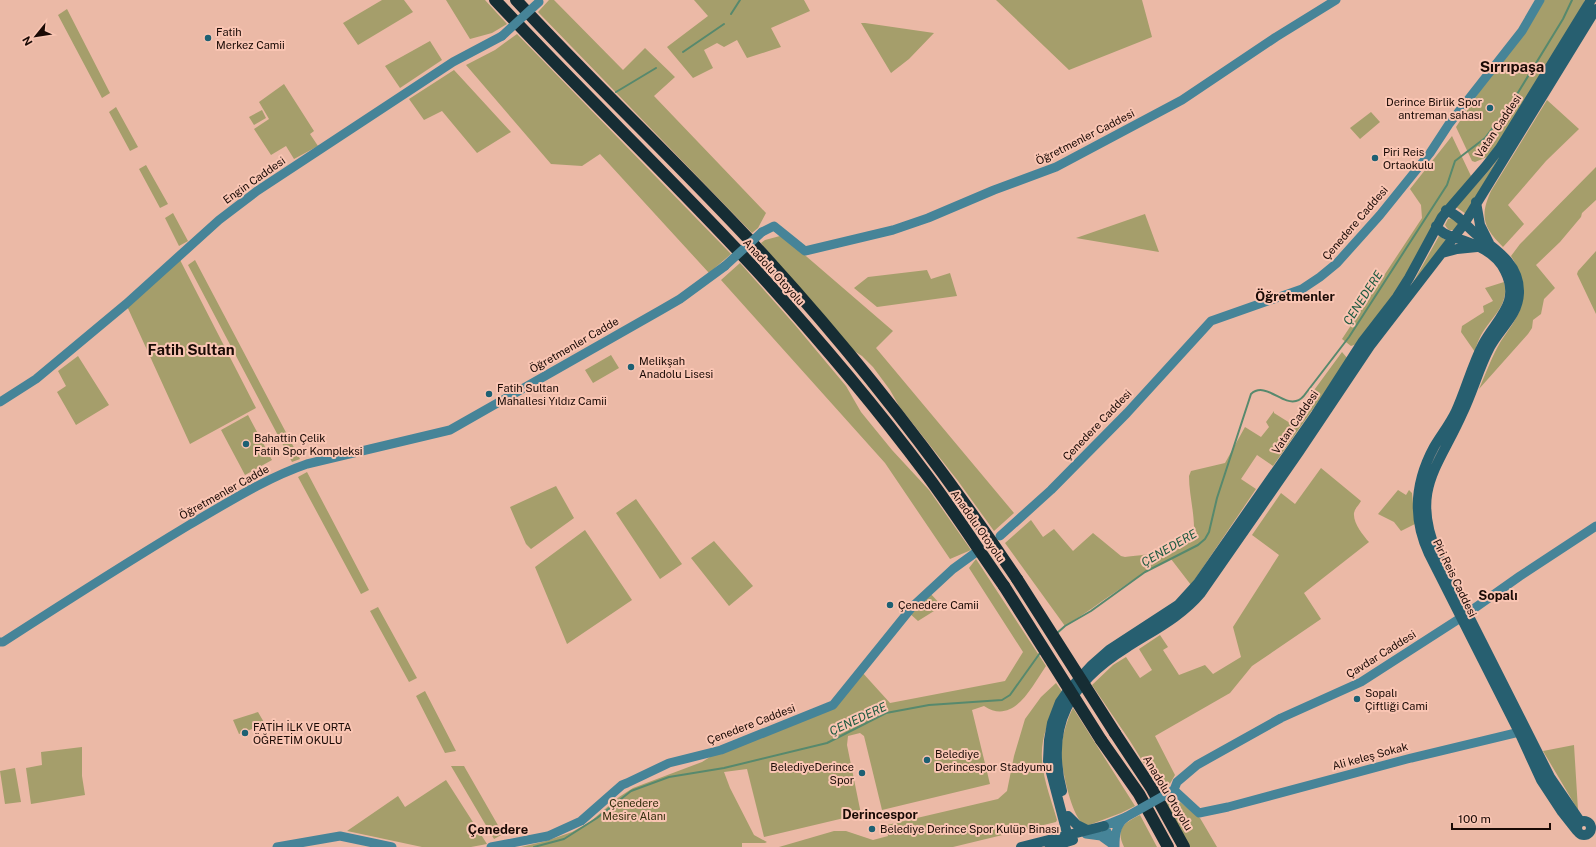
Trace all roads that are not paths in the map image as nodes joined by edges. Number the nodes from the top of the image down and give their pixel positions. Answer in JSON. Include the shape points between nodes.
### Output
{"nodes":[{"id":1,"x":495,"y":0,"type":"edge"},
{"id":2,"x":516,"y":0,"type":"edge"},
{"id":3,"x":1336,"y":0,"type":"edge"},
{"id":4,"x":1540,"y":0,"type":"edge"},
{"id":5,"x":1591,"y":0,"type":"edge"},
{"id":6,"x":539,"y":1,"type":"edge"},
{"id":7,"x":1596,"y":9,"type":"edge"},
{"id":8,"x":1476,"y":202,"type":"junction"},
{"id":9,"x":1446,"y":210,"type":"junction"},
{"id":10,"x":1464,"y":224,"type":"junction"},
{"id":11,"x":1436,"y":226,"type":"junction"},
{"id":12,"x":762,"y":232,"type":"joint"},
{"id":13,"x":1454,"y":237,"type":"junction"},
{"id":14,"x":1492,"y":246,"type":"junction"},
{"id":15,"x":1480,"y":247,"type":"junction"},
{"id":16,"x":1442,"y":252,"type":"junction"},
{"id":17,"x":0,"y":402,"type":"edge"},
{"id":18,"x":1596,"y":526,"type":"edge"},
{"id":19,"x":1000,"y":536,"type":"dead end"},
{"id":20,"x":975,"y":553,"type":"dead end"},
{"id":21,"x":1465,"y":615,"type":"junction"},
{"id":22,"x":0,"y":642,"type":"edge"},
{"id":23,"x":1519,"y":732,"type":"junction"},
{"id":24,"x":1174,"y":790,"type":"junction"},
{"id":25,"x":1126,"y":817,"type":"junction"},
{"id":26,"x":1065,"y":818,"type":"junction"},
{"id":27,"x":1104,"y":826,"type":"junction"},
{"id":28,"x":1578,"y":826,"type":"junction"},
{"id":29,"x":1592,"y":830,"type":"edge"},
{"id":30,"x":1087,"y":832,"type":"junction"},
{"id":31,"x":1071,"y":837,"type":"junction"},
{"id":32,"x":1049,"y":843,"type":"edge"},
{"id":33,"x":277,"y":847,"type":"edge"},
{"id":34,"x":392,"y":847,"type":"edge"},
{"id":35,"x":491,"y":847,"type":"edge"},
{"id":36,"x":1021,"y":847,"type":"edge"},
{"id":37,"x":1115,"y":847,"type":"edge"},
{"id":38,"x":1168,"y":847,"type":"edge"},
{"id":39,"x":1184,"y":847,"type":"edge"}],
"edges":[{"from":1,"to":38,"type":"highway","name":"Anadolu Otoyolu","bridge":true,"via":[[718,229],[860,391],[926,475],[1004,586],[1101,740],[1139,794]]},
{"from":2,"to":39,"type":"highway","name":"Anadolu Otoyolu","bridge":true,"via":[[769,260],[920,443],[1017,579],[1152,789]]},
{"from":3,"to":12,"type":"street","name":"Öğretmenler Caddesi","via":[[1182,100],[1056,168],[880,234],[805,251],[774,226]]},
{"from":4,"to":19,"type":"street","name":"Çenedere Caddesi","via":[[1522,31],[1458,112],[1430,153],[1337,263],[1302,289],[1211,320],[1127,413],[1051,490]]},
{"from":5,"to":9,"type":"main road","name":"Vatan Caddesi","via":[[1500,148]]},
{"from":6,"to":17,"type":"street","name":"Engin Caddesi","bridge":true,"via":[[502,36],[453,62],[257,191],[219,220],[126,304],[36,379]]},
{"from":7,"to":8,"type":"main road","name":"Vatan Caddesi"},
{"from":8,"to":10,"type":"main road","name":"Vatan Caddesi"},
{"from":8,"to":14,"type":"main road","via":[[1480,225]]},
{"from":9,"to":10,"type":"main road","name":"Piri Reis Caddesi","via":[[1456,214]]},
{"from":9,"to":11,"type":"main road","name":"Vatan Caddesi"},
{"from":10,"to":13,"type":"main road","name":"Vatan Caddesi"},
{"from":10,"to":14,"type":"main road","name":"Piri Reis Caddesi"},
{"from":11,"to":13,"type":"main road","name":"Piri Reis Caddesi","via":[[1442,234]]},
{"from":11,"to":26,"type":"main road","name":"Vatan Caddesi","via":[[1416,267],[1397,297],[1363,341],[1316,414],[1191,592],[1178,605],[1109,650],[1076,681],[1060,702],[1052,723],[1048,753],[1050,773]]},
{"from":12,"to":22,"type":"street","name":"Öğretmenler Cadde","bridge":true,"via":[[725,266],[667,306],[450,430],[307,464],[285,472],[221,506]]},
{"from":13,"to":15,"type":"main road","name":"Piri Reis Caddesi"},
{"from":13,"to":16,"type":"main road","name":"Vatan Caddesi"},
{"from":14,"to":21,"type":"main road","name":"Piri Reis Caddesi","via":[[1508,260],[1515,274],[1519,291],[1516,310],[1487,352],[1462,414],[1430,477],[1426,507],[1426,519],[1432,541]]},
{"from":15,"to":16,"type":"main road"},
{"from":15,"to":21,"type":"main road","name":"Piri Reis Caddesi","via":[[1494,256],[1505,270],[1510,286],[1509,304],[1483,344],[1455,412],[1428,459],[1421,476],[1417,502],[1419,525],[1425,545]]},
{"from":16,"to":26,"type":"main road","name":"Vatan Caddesi","via":[[1370,346],[1197,598],[1179,615],[1106,661],[1073,696],[1062,716],[1056,753]]},
{"from":18,"to":21,"type":"street","name":"Çavdar Caddesi"},
{"from":20,"to":35,"type":"street","name":"Çenedere Caddesi","via":[[953,569],[913,606],[833,704],[721,750],[669,763],[622,785],[581,821],[548,836]]},
{"from":21,"to":23,"type":"main road","name":"Piri Reis Caddesi"},
{"from":21,"to":24,"type":"street","name":"Çavdar Caddesi","via":[[1361,682],[1281,718],[1197,765],[1177,782]]},
{"from":21,"to":28,"type":"main road","name":"Piri Reis Caddesi"},
{"from":23,"to":24,"type":"street","name":"Ali keleş Sokak","via":[[1198,813]]},
{"from":23,"to":28,"type":"main road","name":"Piri Reis Caddesi","via":[[1541,780],[1562,812]]},
{"from":24,"to":25,"type":"street","bridge":true},
{"from":25,"to":27,"type":"street"},
{"from":25,"to":37,"type":"street","via":[[1116,831]]},
{"from":26,"to":30,"type":"main road"},
{"from":26,"to":31,"type":"main road","name":"Vatan Caddesi"},
{"from":26,"to":32,"type":"main road"},
{"from":27,"to":30,"type":"main road"},
{"from":27,"to":37,"type":"street"},
{"from":28,"to":29,"type":"main road","via":[[1586,821]]},
{"from":30,"to":31,"type":"main road"},
{"from":30,"to":37,"type":"street","via":[[1101,836]]},
{"from":31,"to":32,"type":"main road"},
{"from":32,"to":36,"type":"main road"},
{"from":33,"to":34,"type":"street","via":[[340,836]]}]}
